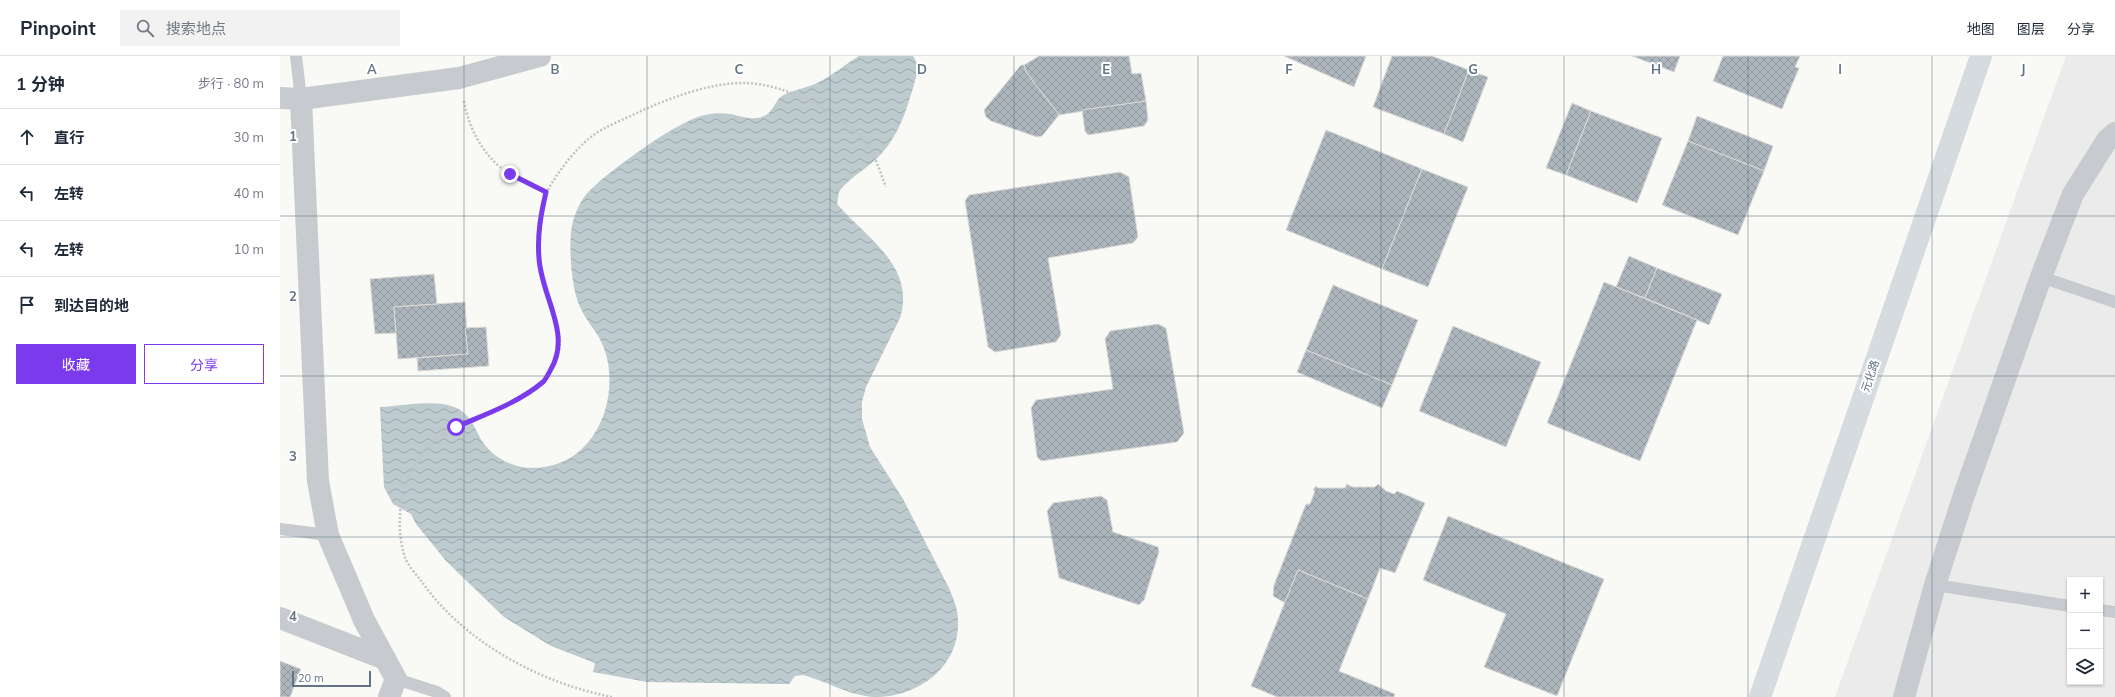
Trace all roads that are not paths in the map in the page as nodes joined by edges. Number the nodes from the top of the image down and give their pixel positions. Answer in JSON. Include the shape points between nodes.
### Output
{"nodes":[{"id":1,"x":296,"y":56,"type":"edge"},
{"id":2,"x":540,"y":56,"type":"edge"},
{"id":3,"x":1981,"y":56,"type":"edge"},
{"id":4,"x":280,"y":98,"type":"edge"},
{"id":5,"x":302,"y":99,"type":"junction"},
{"id":6,"x":2112,"y":140,"type":"edge"},
{"id":7,"x":2041,"y":277,"type":"junction"},
{"id":8,"x":2115,"y":302,"type":"edge"},
{"id":9,"x":280,"y":529,"type":"edge"},
{"id":10,"x":328,"y":535,"type":"junction"},
{"id":11,"x":1935,"y":585,"type":"junction"},
{"id":12,"x":2067,"y":606,"type":"edge"},
{"id":13,"x":2103,"y":610,"type":"edge"},
{"id":14,"x":2115,"y":612,"type":"edge"},
{"id":15,"x":280,"y":618,"type":"edge"},
{"id":16,"x":385,"y":659,"type":"junction"},
{"id":17,"x":393,"y":688,"type":"edge"},
{"id":18,"x":445,"y":697,"type":"edge"},
{"id":19,"x":1760,"y":697,"type":"edge"},
{"id":20,"x":1904,"y":697,"type":"edge"}],
"edges":[{"from":1,"to":5,"type":"lane"},
{"from":2,"to":5,"type":"street","via":[[459,78]]},
{"from":3,"to":19,"type":"street","name":"元化路"},
{"from":4,"to":5,"type":"street"},
{"from":5,"to":10,"type":"street","via":[[318,481]]},
{"from":6,"to":7,"type":"street","via":[[2073,194]]},
{"from":7,"to":8,"type":"lane"},
{"from":7,"to":11,"type":"street"},
{"from":9,"to":10,"type":"lane"},
{"from":10,"to":16,"type":"street","via":[[364,620]]},
{"from":11,"to":12,"type":"lane"},
{"from":11,"to":20,"type":"street"},
{"from":13,"to":14,"type":"lane"},
{"from":15,"to":16,"type":"street"},
{"from":16,"to":17,"type":"street"},
{"from":17,"to":18,"type":"lane","via":[[437,692]]}]}
